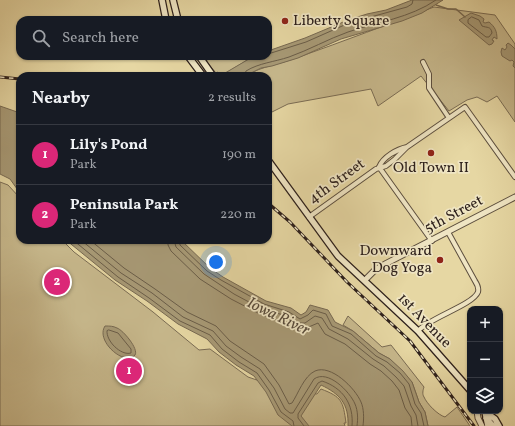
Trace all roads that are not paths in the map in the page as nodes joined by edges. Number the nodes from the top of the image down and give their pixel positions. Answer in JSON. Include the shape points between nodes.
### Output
{"nodes":[{"id":1,"x":162,"y":0,"type":"edge"},
{"id":2,"x":173,"y":0,"type":"edge"},
{"id":3,"x":165,"y":16,"type":"edge"},
{"id":4,"x":177,"y":16,"type":"edge"},
{"id":5,"x":191,"y":60,"type":"edge"},
{"id":6,"x":202,"y":60,"type":"edge"},
{"id":7,"x":423,"y":62,"type":"dead end"},
{"id":8,"x":199,"y":72,"type":"edge"},
{"id":9,"x":210,"y":72,"type":"edge"},
{"id":10,"x":449,"y":118,"type":"junction"},
{"id":11,"x":407,"y":147,"type":"junction"},
{"id":12,"x":272,"y":166,"type":"edge"},
{"id":13,"x":379,"y":167,"type":"junction"},
{"id":14,"x":515,"y":177,"type":"edge"},
{"id":15,"x":515,"y":197,"type":"edge"},
{"id":16,"x":309,"y":217,"type":"junction"},
{"id":17,"x":448,"y":232,"type":"junction"},
{"id":18,"x":432,"y":241,"type":"junction"},
{"id":19,"x":365,"y":280,"type":"junction"},
{"id":20,"x":418,"y":331,"type":"junction"},
{"id":21,"x":467,"y":387,"type":"edge"},
{"id":22,"x":477,"y":414,"type":"edge"},
{"id":23,"x":485,"y":414,"type":"edge"},
{"id":24,"x":482,"y":426,"type":"edge"},
{"id":25,"x":488,"y":426,"type":"edge"},
{"id":26,"x":493,"y":426,"type":"edge"},
{"id":27,"x":499,"y":426,"type":"edge"}],
"edges":[{"from":1,"to":3,"type":"main road"},
{"from":2,"to":4,"type":"main road"},
{"from":5,"to":8,"type":"main road"},
{"from":6,"to":9,"type":"main road"},
{"from":7,"to":10,"type":"street","via":[[429,74],[429,88]]},
{"from":10,"to":11,"type":"street"},
{"from":10,"to":14,"type":"street","via":[[465,107]]},
{"from":11,"to":13,"type":"street","via":[[391,154]]},
{"from":11,"to":13,"type":"street","via":[[395,160]]},
{"from":12,"to":16,"type":"main road","name":"1st Avenue"},
{"from":13,"to":16,"type":"street","name":"4th Street"},
{"from":13,"to":18,"type":"street"},
{"from":15,"to":17,"type":"street","name":"5th Street"},
{"from":16,"to":19,"type":"main road","name":"1st Avenue","via":[[338,256]]},
{"from":17,"to":18,"type":"street","name":"5th Street"},
{"from":17,"to":20,"type":"street","via":[[478,286],[477,294],[473,299]]},
{"from":18,"to":19,"type":"street","name":"5th Street","via":[[382,266]]},
{"from":19,"to":20,"type":"main road","name":"1st Avenue"},
{"from":20,"to":21,"type":"main road","name":"1st Avenue"},
{"from":22,"to":24,"type":"street"},
{"from":23,"to":25,"type":"main road"},
{"from":23,"to":26,"type":"main road"},
{"from":23,"to":27,"type":"main road"}]}
